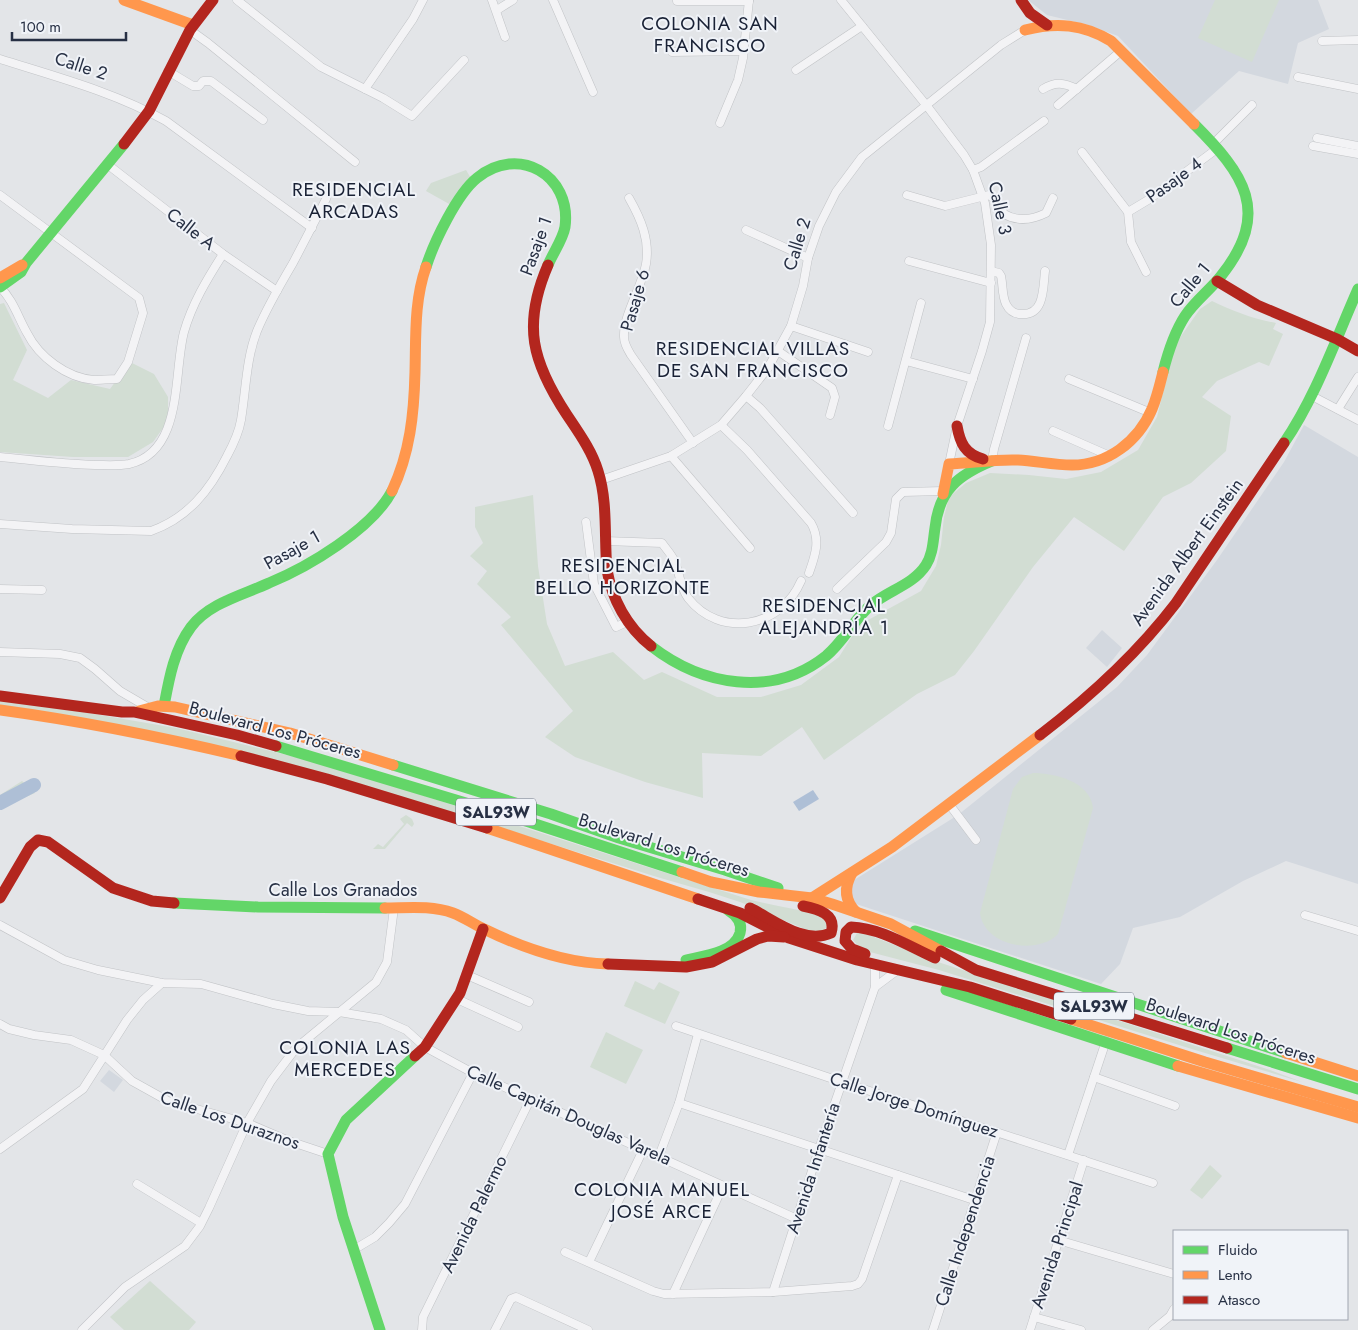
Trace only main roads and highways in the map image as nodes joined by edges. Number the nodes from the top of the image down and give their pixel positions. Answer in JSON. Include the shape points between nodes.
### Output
{"nodes":[{"id":1,"x":124,"y":0,"type":"edge"},
{"id":2,"x":212,"y":0,"type":"edge"},
{"id":3,"x":1021,"y":0,"type":"edge"},
{"id":4,"x":1030,"y":13,"type":"junction"},
{"id":5,"x":1047,"y":25,"type":"junction"},
{"id":6,"x":191,"y":27,"type":"junction"},
{"id":7,"x":6,"y":279,"type":"edge"},
{"id":8,"x":1217,"y":281,"type":"junction"},
{"id":9,"x":3,"y":289,"type":"edge"},
{"id":10,"x":1358,"y":289,"type":"edge"},
{"id":11,"x":1337,"y":339,"type":"junction"},
{"id":12,"x":1358,"y":351,"type":"edge"},
{"id":13,"x":957,"y":426,"type":"road end"},
{"id":14,"x":992,"y":461,"type":"junction"},
{"id":15,"x":943,"y":495,"type":"junction"},
{"id":16,"x":1,"y":696,"type":"edge"},
{"id":17,"x":164,"y":706,"type":"junction"},
{"id":18,"x":0,"y":710,"type":"edge"},
{"id":19,"x":134,"y":712,"type":"junction"},
{"id":20,"x":0,"y":720,"type":"edge"},
{"id":21,"x":100,"y":725,"type":"junction"},
{"id":22,"x":550,"y":814,"type":"junction"},
{"id":23,"x":570,"y":835,"type":"junction"},
{"id":24,"x":854,"y":870,"type":"junction"},
{"id":25,"x":711,"y":882,"type":"junction"},
{"id":26,"x":655,"y":884,"type":"junction"},
{"id":27,"x":0,"y":898,"type":"edge"},
{"id":28,"x":812,"y":898,"type":"junction"},
{"id":29,"x":723,"y":906,"type":"junction"},
{"id":30,"x":857,"y":912,"type":"junction"},
{"id":31,"x":891,"y":924,"type":"junction"},
{"id":32,"x":483,"y":929,"type":"junction"},
{"id":33,"x":789,"y":938,"type":"junction"},
{"id":34,"x":877,"y":966,"type":"junction"},
{"id":35,"x":654,"y":967,"type":"junction"},
{"id":36,"x":976,"y":970,"type":"junction"},
{"id":37,"x":970,"y":987,"type":"junction"},
{"id":38,"x":1212,"y":1042,"type":"junction"},
{"id":39,"x":1294,"y":1057,"type":"junction"},
{"id":40,"x":1204,"y":1062,"type":"junction"},
{"id":41,"x":1358,"y":1076,"type":"edge"},
{"id":42,"x":1358,"y":1089,"type":"edge"},
{"id":43,"x":1289,"y":1098,"type":"junction"},
{"id":44,"x":1358,"y":1107,"type":"edge"},
{"id":45,"x":1358,"y":1118,"type":"edge"},
{"id":46,"x":380,"y":1330,"type":"edge"}],
"edges":[{"from":1,"to":6,"type":"main road"},
{"from":2,"to":6,"type":"main road"},
{"from":3,"to":4,"type":"main road"},
{"from":4,"to":5,"type":"main road"},
{"from":4,"to":5,"type":"main road","name":"Calle 2","via":[[1025,30]]},
{"from":5,"to":8,"type":"main road","name":"Calle 1","via":[[1062,24],[1090,30],[1106,38],[1216,145],[1239,174],[1246,194],[1248,218],[1243,240]]},
{"from":6,"to":7,"type":"main road","via":[[149,111],[51,234],[26,263],[16,267]]},
{"from":7,"to":9,"type":"main road"},
{"from":8,"to":11,"type":"main road","via":[[1257,305]]},
{"from":8,"to":14,"type":"main road","name":"Calle 1","via":[[1183,318],[1168,351],[1157,399],[1134,439],[1110,456],[1090,464]]},
{"from":10,"to":11,"type":"main road","name":"Avenida Albert Einstein"},
{"from":11,"to":12,"type":"main road"},
{"from":11,"to":24,"type":"main road","name":"Avenida Albert Einstein","via":[[1298,422],[1176,603],[1143,644],[1074,709],[892,847]]},
{"from":13,"to":14,"type":"main road","via":[[966,451],[973,457]]},
{"from":14,"to":15,"type":"main road","via":[[964,474]]},
{"from":14,"to":15,"type":"main road","name":"Calle 1","via":[[949,464]]},
{"from":15,"to":17,"type":"main road","name":"Pasaje 1","via":[[935,522],[932,553],[926,565],[911,582],[887,594],[859,616],[822,659],[778,679],[742,683],[700,676],[658,652],[629,622],[616,599],[609,581],[601,480],[593,458],[541,372],[534,342],[532,319],[537,294],[566,228],[565,204],[557,186],[543,172],[528,165],[503,163],[478,176],[464,193],[433,246],[423,273],[416,310],[416,395],[406,462],[389,497],[368,520],[323,554],[277,580],[225,601],[197,620],[186,635],[177,657]]},
{"from":16,"to":19,"type":"main road","name":"Boulevard Los Próceres","number":"SAL93W"},
{"from":17,"to":19,"type":"main road"},
{"from":17,"to":22,"type":"main road","via":[[290,733]]},
{"from":18,"to":21,"type":"main road","name":"Boulevard Los Próceres","number":"SAL93W"},
{"from":19,"to":23,"type":"main road","name":"Boulevard Los Próceres","number":"SAL93W","via":[[266,743]]},
{"from":20,"to":21,"type":"main road"},
{"from":21,"to":26,"type":"main road","name":"Boulevard Los Próceres","number":"SAL93W","via":[[311,774]]},
{"from":22,"to":23,"type":"main road"},
{"from":22,"to":28,"type":"main road"},
{"from":23,"to":25,"type":"main road","name":"Boulevard Los Próceres","number":"SAL93W"},
{"from":24,"to":28,"type":"main road","name":"Avenida Albert Einstein"},
{"from":24,"to":30,"type":"main road","via":[[845,892],[848,904]]},
{"from":25,"to":26,"type":"main road","via":[[748,897],[820,910],[833,920],[833,930],[829,935],[816,938],[741,904]]},
{"from":25,"to":28,"type":"main road","name":"Boulevard Los Próceres","number":"SAL93W"},
{"from":26,"to":29,"type":"main road","name":"Boulevard Los Próceres","number":"SAL93W"},
{"from":27,"to":32,"type":"main road","name":"Calle Los Granados","via":[[30,847],[38,840],[48,842],[113,888],[152,900],[193,905],[421,907],[454,913]]},
{"from":28,"to":30,"type":"main road","name":"Boulevard Los Próceres","number":"SAL93W"},
{"from":29,"to":33,"type":"main road","name":"Boulevard Los Próceres","number":"SAL93W"},
{"from":29,"to":35,"type":"main road","name":"Calle Los Granados","via":[[740,924],[740,935],[731,945],[713,953]]},
{"from":30,"to":31,"type":"main road","name":"Boulevard Los Próceres","number":"SAL93W"},
{"from":31,"to":36,"type":"main road","name":"Boulevard Los Próceres","number":"SAL93W"},
{"from":31,"to":39,"type":"main road"},
{"from":32,"to":35,"type":"main road","name":"Calle Los Granados","via":[[560,958],[595,964]]},
{"from":32,"to":46,"type":"main road","via":[[457,999],[425,1047],[346,1120],[328,1154],[343,1217]]},
{"from":33,"to":34,"type":"main road","name":"Boulevard Los Próceres","number":"SAL93W"},
{"from":33,"to":35,"type":"main road","name":"Calle Los Granados","via":[[763,938],[708,964]]},
{"from":34,"to":37,"type":"main road","name":"Boulevard Los Próceres","number":"SAL93W"},
{"from":34,"to":43,"type":"main road","via":[[1166,1062]]},
{"from":36,"to":37,"type":"main road","via":[[938,959],[860,927],[848,929],[845,936],[848,946],[860,953],[929,970]]},
{"from":36,"to":38,"type":"main road","name":"Boulevard Los Próceres","number":"SAL93W"},
{"from":37,"to":40,"type":"main road","name":"Boulevard Los Próceres","number":"SAL93W"},
{"from":38,"to":39,"type":"main road"},
{"from":38,"to":42,"type":"main road","name":"Boulevard Los Próceres","number":"SAL93W"},
{"from":39,"to":41,"type":"main road"},
{"from":40,"to":43,"type":"main road"},
{"from":40,"to":44,"type":"main road","name":"Boulevard Los Próceres","number":"SAL93W"},
{"from":43,"to":45,"type":"main road"}]}
